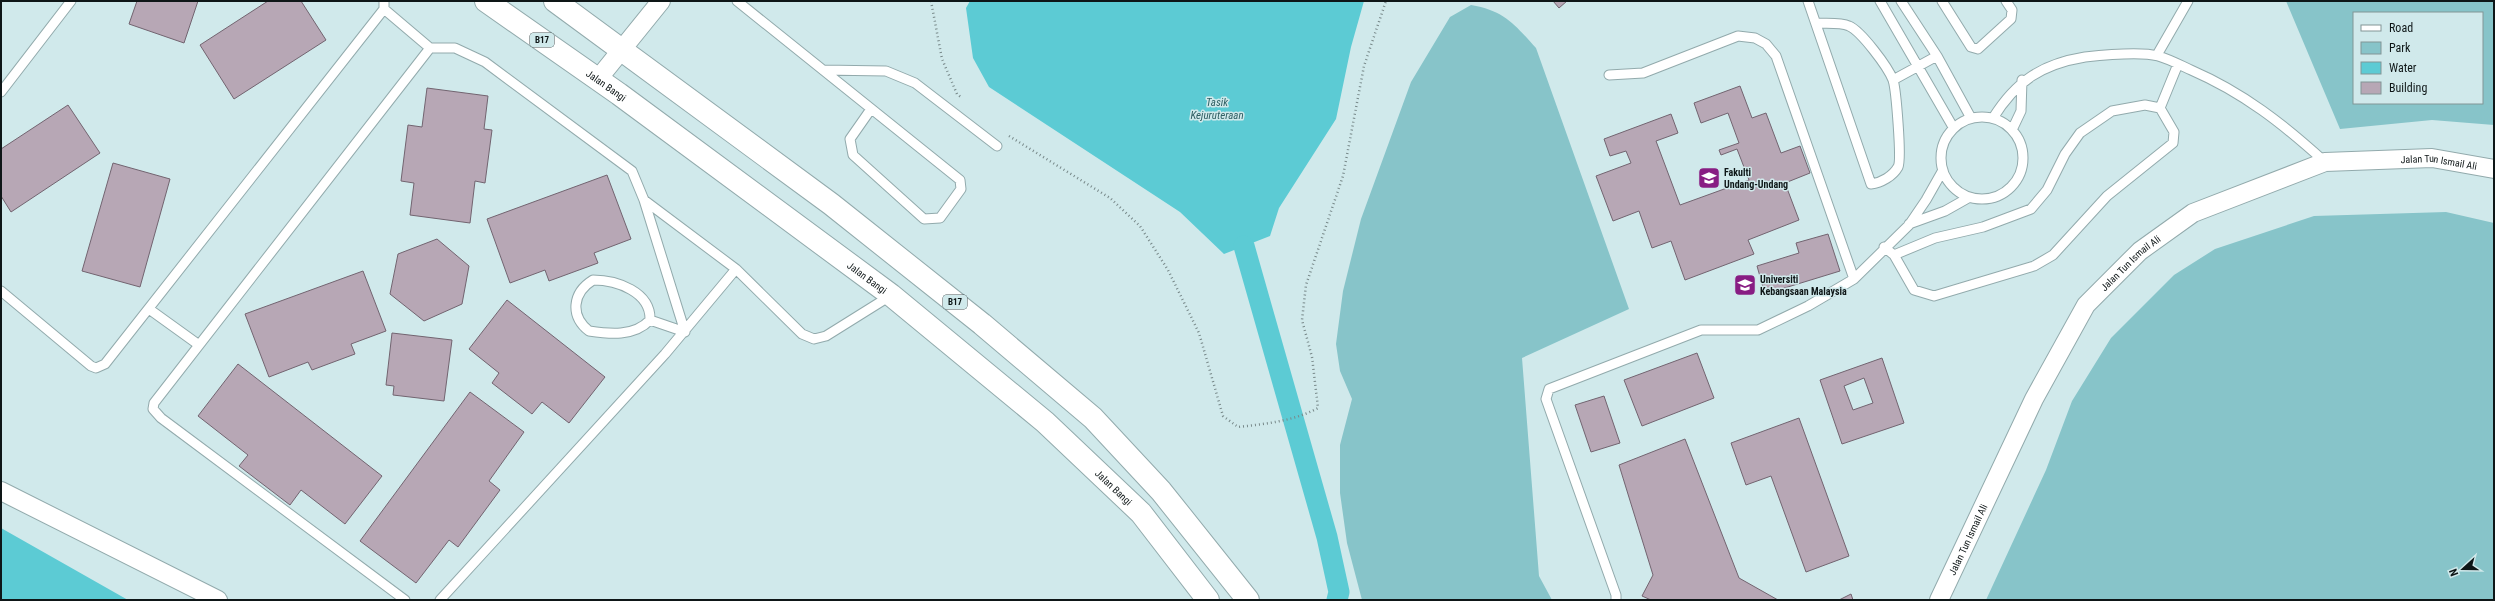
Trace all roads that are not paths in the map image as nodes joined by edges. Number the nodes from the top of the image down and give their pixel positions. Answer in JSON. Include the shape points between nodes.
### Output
{"nodes":[{"id":1,"x":71,"y":1,"type":"edge"},
{"id":2,"x":486,"y":1,"type":"edge"},
{"id":3,"x":555,"y":1,"type":"edge"},
{"id":4,"x":661,"y":1,"type":"edge"},
{"id":5,"x":737,"y":1,"type":"edge"},
{"id":6,"x":1808,"y":1,"type":"edge"},
{"id":7,"x":1880,"y":1,"type":"edge"},
{"id":8,"x":1901,"y":1,"type":"edge"},
{"id":9,"x":1942,"y":1,"type":"edge"},
{"id":10,"x":2006,"y":1,"type":"edge"},
{"id":11,"x":2188,"y":1,"type":"edge"},
{"id":12,"x":384,"y":5,"type":"edge"},
{"id":13,"x":1816,"y":23,"type":"junction"},
{"id":14,"x":430,"y":48,"type":"junction"},
{"id":15,"x":622,"y":49,"type":"junction"},
{"id":16,"x":2157,"y":55,"type":"junction"},
{"id":17,"x":1937,"y":56,"type":"junction"},
{"id":18,"x":2178,"y":64,"type":"junction"},
{"id":19,"x":1919,"y":67,"type":"junction"},
{"id":20,"x":823,"y":70,"type":"junction"},
{"id":21,"x":1609,"y":75,"type":"dead end"},
{"id":22,"x":598,"y":79,"type":"junction"},
{"id":23,"x":1893,"y":80,"type":"junction"},
{"id":24,"x":2022,"y":80,"type":"junction"},
{"id":25,"x":1,"y":92,"type":"edge"},
{"id":26,"x":2160,"y":108,"type":"junction"},
{"id":27,"x":871,"y":109,"type":"junction"},
{"id":28,"x":1971,"y":118,"type":"junction"},
{"id":29,"x":1994,"y":118,"type":"junction"},
{"id":30,"x":1953,"y":127,"type":"junction"},
{"id":31,"x":2012,"y":130,"type":"junction"},
{"id":32,"x":997,"y":146,"type":"dead end"},
{"id":33,"x":2326,"y":162,"type":"junction"},
{"id":34,"x":2494,"y":169,"type":"edge"},
{"id":35,"x":1943,"y":170,"type":"junction"},
{"id":36,"x":1968,"y":198,"type":"junction"},
{"id":37,"x":644,"y":200,"type":"junction"},
{"id":38,"x":1909,"y":225,"type":"junction"},
{"id":39,"x":1884,"y":247,"type":"junction"},
{"id":40,"x":1894,"y":255,"type":"junction"},
{"id":41,"x":736,"y":269,"type":"junction"},
{"id":42,"x":1854,"y":279,"type":"junction"},
{"id":43,"x":1,"y":291,"type":"edge"},
{"id":44,"x":891,"y":295,"type":"junction"},
{"id":45,"x":149,"y":309,"type":"junction"},
{"id":46,"x":650,"y":320,"type":"junction"},
{"id":47,"x":685,"y":332,"type":"junction"},
{"id":48,"x":199,"y":345,"type":"junction"},
{"id":49,"x":1,"y":491,"type":"edge"},
{"id":50,"x":1618,"y":598,"type":"edge"},
{"id":51,"x":218,"y":600,"type":"edge"},
{"id":52,"x":405,"y":600,"type":"edge"},
{"id":53,"x":440,"y":600,"type":"edge"},
{"id":54,"x":1208,"y":600,"type":"edge"},
{"id":55,"x":1248,"y":600,"type":"edge"},
{"id":56,"x":1939,"y":600,"type":"edge"}],
"edges":[{"from":1,"to":25,"type":"lane"},
{"from":2,"to":22,"type":"main road","name":"Jalan Bangi","number":"B17"},
{"from":3,"to":15,"type":"main road","number":"B17"},
{"from":4,"to":15,"type":"street"},
{"from":5,"to":20,"type":"lane"},
{"from":6,"to":13,"type":"lane"},
{"from":7,"to":19,"type":"lane"},
{"from":8,"to":17,"type":"lane"},
{"from":9,"to":10,"type":"lane","via":[[1971,47],[1978,49],[2011,18],[2012,10]]},
{"from":11,"to":16,"type":"lane"},
{"from":12,"to":14,"type":"lane"},
{"from":12,"to":45,"type":"lane"},
{"from":13,"to":23,"type":"lane","via":[[1849,26],[1867,42]]},
{"from":13,"to":23,"type":"lane","via":[[1871,184],[1888,177],[1899,166],[1900,151]]},
{"from":14,"to":37,"type":"lane","via":[[455,48],[485,62],[632,171]]},
{"from":14,"to":48,"type":"lane"},
{"from":15,"to":22,"type":"street"},
{"from":15,"to":55,"type":"main road","number":"B17","via":[[831,204],[982,324],[1093,418],[1161,491]]},
{"from":16,"to":18,"type":"lane"},
{"from":16,"to":24,"type":"lane","via":[[2103,55],[2065,60]]},
{"from":17,"to":19,"type":"lane"},
{"from":17,"to":28,"type":"lane"},
{"from":18,"to":26,"type":"lane"},
{"from":18,"to":33,"type":"lane","via":[[2235,91],[2280,122]]},
{"from":19,"to":23,"type":"lane"},
{"from":19,"to":30,"type":"lane"},
{"from":20,"to":27,"type":"lane"},
{"from":20,"to":32,"type":"lane","via":[[886,71],[915,84]]},
{"from":21,"to":42,"type":"lane","via":[[1643,73],[1738,36],[1755,38],[1766,44],[1776,56]]},
{"from":22,"to":44,"type":"main road","name":"Jalan Bangi","number":"B17"},
{"from":24,"to":29,"type":"lane","via":[[2004,101]]},
{"from":24,"to":31,"type":"lane","via":[[2021,110]]},
{"from":26,"to":40,"type":"lane","via":[[2145,105],[2112,111],[2080,133],[2065,154],[2047,190],[2031,209],[1983,226],[1935,238]]},
{"from":26,"to":40,"type":"lane","via":[[2174,132],[2173,143],[2107,196],[2053,255],[2034,266],[1934,296],[1914,290]]},
{"from":27,"to":27,"type":"lane","via":[[960,180],[961,189],[940,218],[924,219],[853,155],[850,139]]},
{"from":28,"to":29,"type":"lane"},
{"from":28,"to":30,"type":"lane"},
{"from":29,"to":31,"type":"lane"},
{"from":30,"to":35,"type":"lane","via":[[1943,146]]},
{"from":31,"to":36,"type":"lane","via":[[2022,146],[2023,165],[2016,182],[2002,195],[1983,199]]},
{"from":33,"to":34,"type":"street","name":"Jalan Tun Ismail Ali","via":[[2432,158]]},
{"from":33,"to":56,"type":"street","name":"Jalan Tun Ismail Ali","via":[[2193,213],[2140,251],[2086,305],[2034,399]]},
{"from":35,"to":36,"type":"lane","via":[[1951,185]]},
{"from":35,"to":38,"type":"lane"},
{"from":36,"to":38,"type":"lane","via":[[1945,211]]},
{"from":37,"to":41,"type":"lane"},
{"from":37,"to":47,"type":"lane"},
{"from":38,"to":39,"type":"lane"},
{"from":39,"to":40,"type":"lane"},
{"from":39,"to":42,"type":"lane"},
{"from":41,"to":44,"type":"lane","via":[[802,334],[814,339],[826,336]]},
{"from":41,"to":47,"type":"lane"},
{"from":42,"to":50,"type":"lane","via":[[1808,306],[1758,330],[1701,330],[1549,389],[1546,399]]},
{"from":43,"to":45,"type":"lane","via":[[96,368],[109,361]]},
{"from":44,"to":54,"type":"main road","name":"Jalan Bangi","number":"B17","via":[[1045,422],[1141,513]]},
{"from":45,"to":48,"type":"lane"},
{"from":46,"to":46,"type":"lane","via":[[644,326],[629,332],[615,334],[589,331],[578,318],[576,300],[585,285],[593,280],[621,285],[641,297],[650,313]]},
{"from":46,"to":47,"type":"lane"},
{"from":47,"to":53,"type":"lane"},
{"from":48,"to":52,"type":"lane","via":[[154,403],[153,409],[156,414]]},
{"from":49,"to":51,"type":"street"}]}
